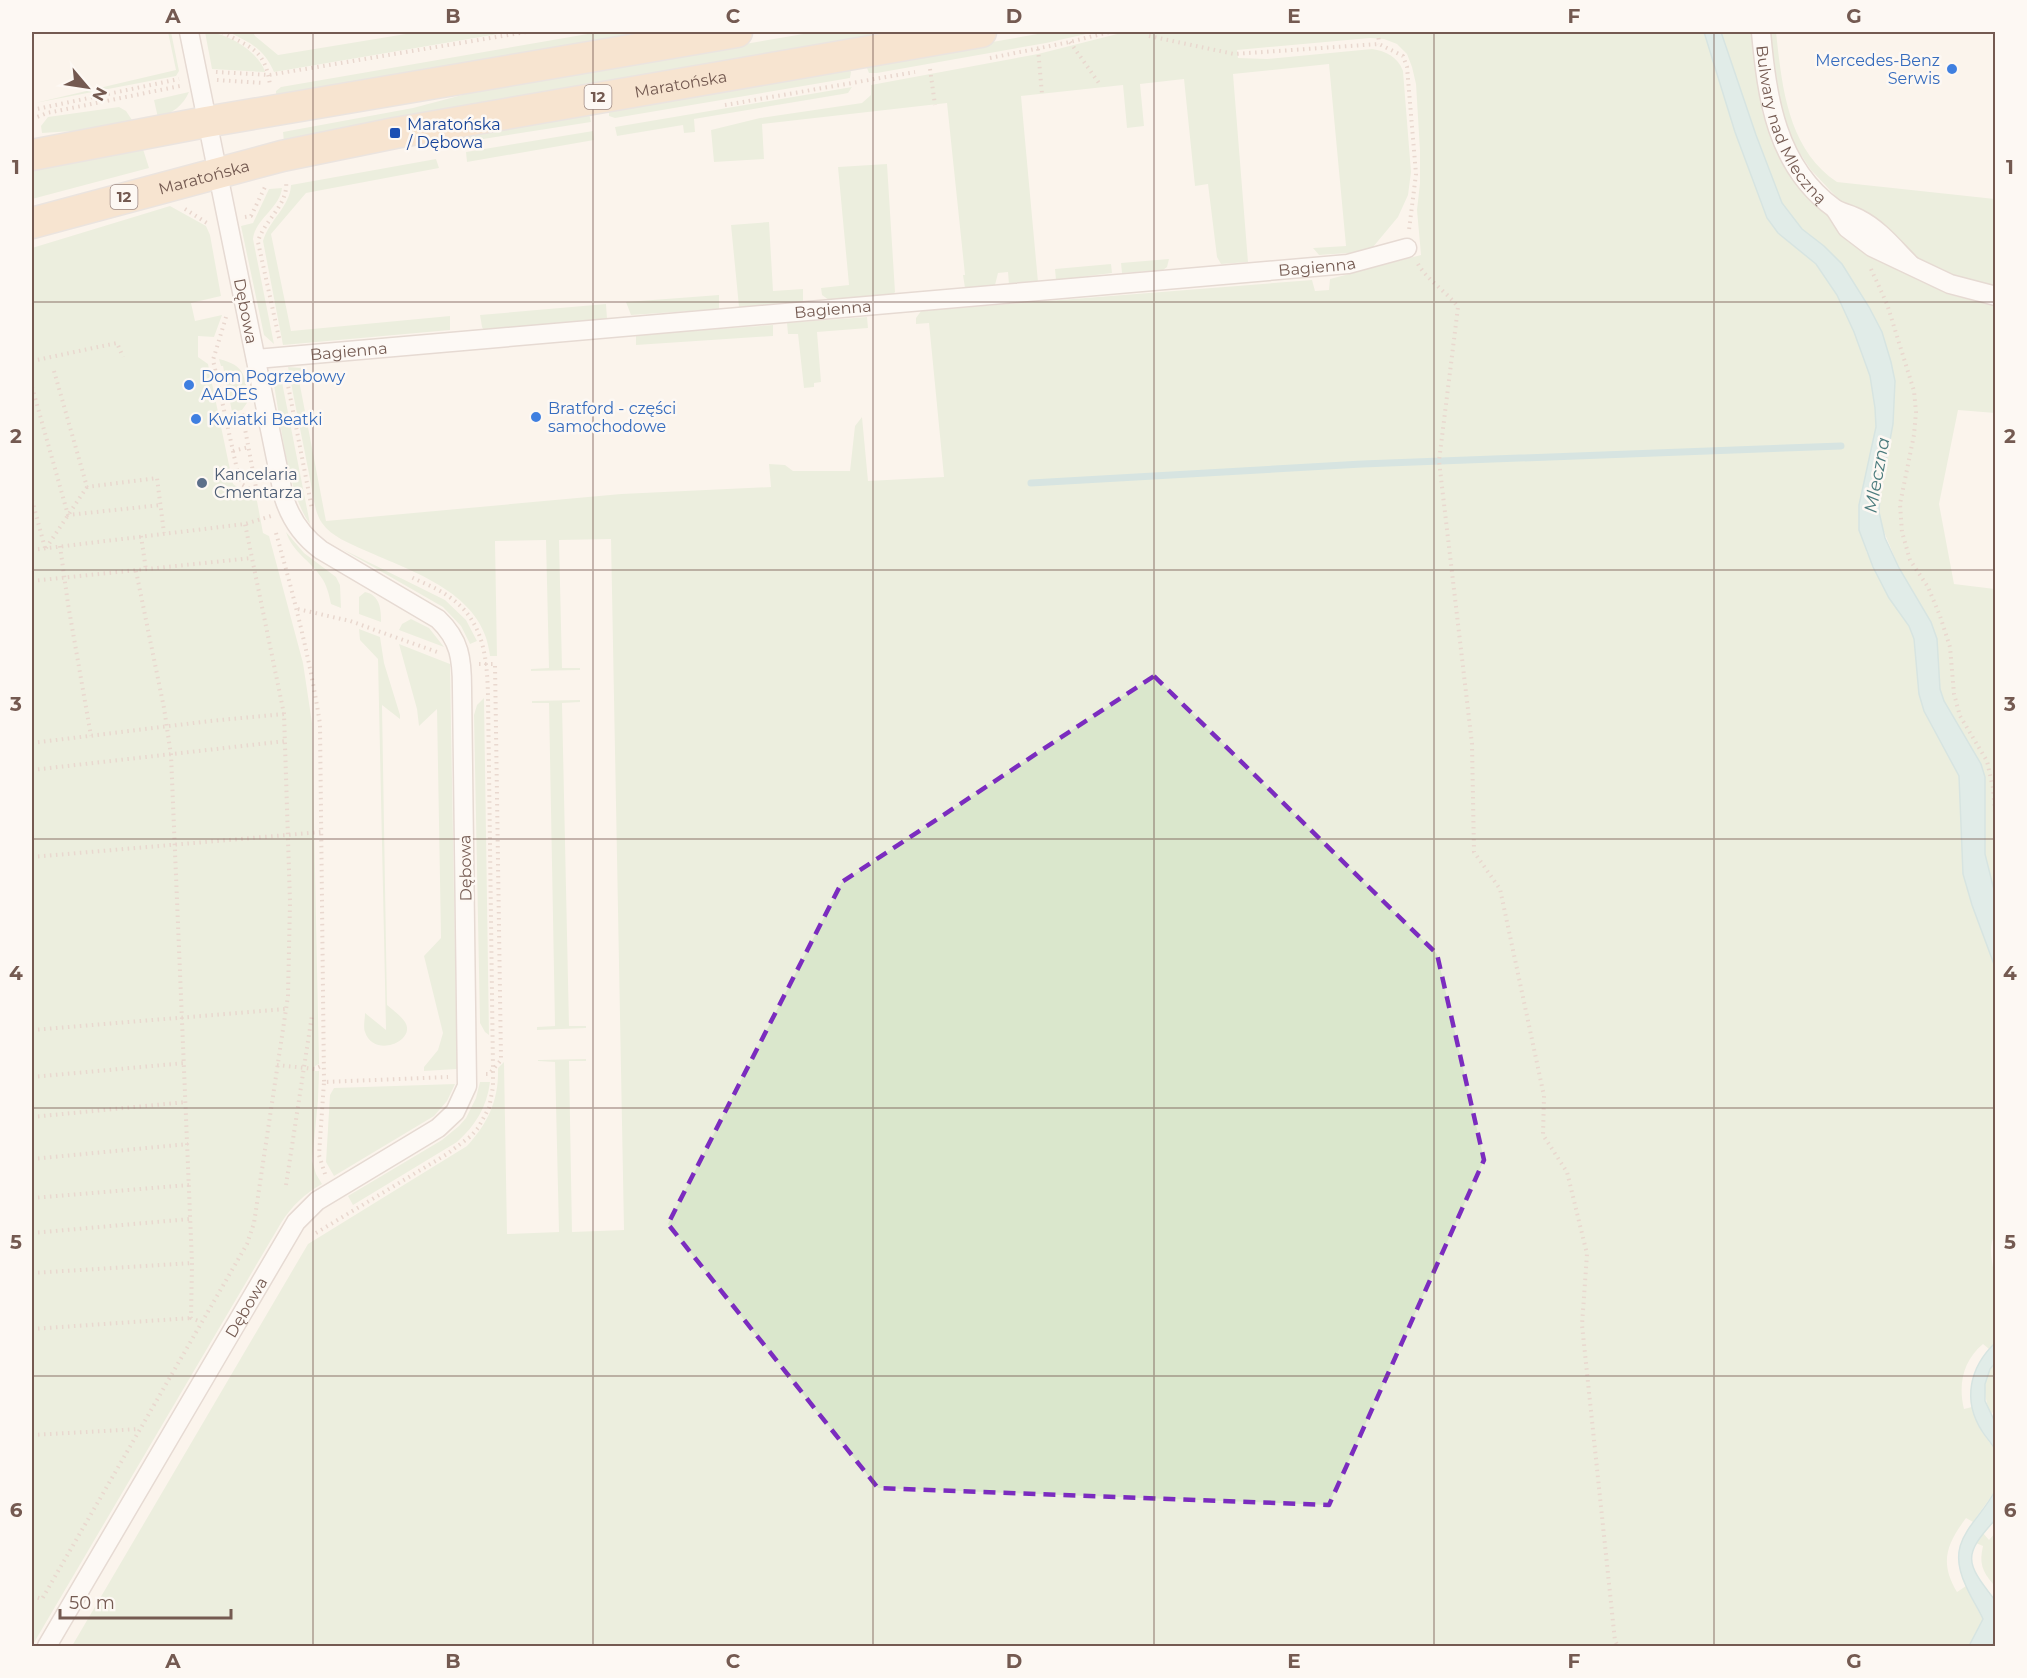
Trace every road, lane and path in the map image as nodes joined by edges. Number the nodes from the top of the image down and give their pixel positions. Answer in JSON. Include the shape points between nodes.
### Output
{"nodes":[{"id":1,"x":189,"y":32,"type":"edge"},
{"id":2,"x":222,"y":32,"type":"edge"},
{"id":3,"x":526,"y":32,"type":"edge"},
{"id":4,"x":737,"y":32,"type":"edge"},
{"id":5,"x":981,"y":32,"type":"edge"},
{"id":6,"x":1378,"y":32,"type":"edge"},
{"id":7,"x":1761,"y":32,"type":"edge"},
{"id":8,"x":1149,"y":36,"type":"dead end"},
{"id":9,"x":1070,"y":42,"type":"dead end"},
{"id":10,"x":1379,"y":44,"type":"junction"},
{"id":11,"x":1038,"y":49,"type":"dead end"},
{"id":12,"x":930,"y":69,"type":"dead end"},
{"id":13,"x":269,"y":75,"type":"junction"},
{"id":14,"x":198,"y":79,"type":"junction"},
{"id":15,"x":275,"y":82,"type":"dead end"},
{"id":16,"x":1101,"y":86,"type":"dead end"},
{"id":17,"x":1042,"y":94,"type":"dead end"},
{"id":18,"x":935,"y":105,"type":"dead end"},
{"id":19,"x":32,"y":110,"type":"edge"},
{"id":20,"x":32,"y":119,"type":"edge"},
{"id":21,"x":206,"y":122,"type":"junction"},
{"id":22,"x":32,"y":154,"type":"edge"},
{"id":23,"x":217,"y":172,"type":"junction"},
{"id":24,"x":266,"y":183,"type":"dead end"},
{"id":25,"x":1835,"y":209,"type":"junction"},
{"id":26,"x":228,"y":222,"type":"junction"},
{"id":27,"x":32,"y":223,"type":"edge"},
{"id":28,"x":1862,"y":240,"type":"junction"},
{"id":29,"x":1407,"y":248,"type":"junction"},
{"id":30,"x":1910,"y":264,"type":"junction"},
{"id":31,"x":1995,"y":296,"type":"edge"},
{"id":32,"x":227,"y":314,"type":"dead end"},
{"id":33,"x":123,"y":357,"type":"dead end"},
{"id":34,"x":256,"y":359,"type":"junction"},
{"id":35,"x":32,"y":361,"type":"edge"},
{"id":36,"x":54,"y":371,"type":"dead end"},
{"id":37,"x":32,"y":387,"type":"edge"},
{"id":38,"x":225,"y":417,"type":"junction"},
{"id":39,"x":249,"y":447,"type":"junction"},
{"id":40,"x":233,"y":451,"type":"junction"},
{"id":41,"x":87,"y":487,"type":"junction"},
{"id":42,"x":258,"y":494,"type":"junction"},
{"id":43,"x":32,"y":500,"type":"edge"},
{"id":44,"x":266,"y":504,"type":"dead end"},
{"id":45,"x":161,"y":505,"type":"junction"},
{"id":46,"x":269,"y":510,"type":"dead end"},
{"id":47,"x":280,"y":514,"type":"junction"},
{"id":48,"x":68,"y":515,"type":"junction"},
{"id":49,"x":245,"y":524,"type":"junction"},
{"id":50,"x":164,"y":533,"type":"junction"},
{"id":51,"x":141,"y":536,"type":"junction"},
{"id":52,"x":60,"y":546,"type":"junction"},
{"id":53,"x":45,"y":548,"type":"junction"},
{"id":54,"x":32,"y":550,"type":"edge"},
{"id":55,"x":252,"y":558,"type":"junction"},
{"id":56,"x":146,"y":570,"type":"junction"},
{"id":57,"x":136,"y":571,"type":"junction"},
{"id":58,"x":63,"y":578,"type":"junction"},
{"id":59,"x":32,"y":581,"type":"edge"},
{"id":60,"x":284,"y":714,"type":"junction"},
{"id":61,"x":167,"y":726,"type":"junction"},
{"id":62,"x":91,"y":736,"type":"junction"},
{"id":63,"x":286,"y":741,"type":"junction"},
{"id":64,"x":32,"y":743,"type":"edge"},
{"id":65,"x":171,"y":755,"type":"junction"},
{"id":66,"x":32,"y":770,"type":"edge"},
{"id":67,"x":1995,"y":825,"type":"edge"},
{"id":68,"x":321,"y":832,"type":"junction"},
{"id":69,"x":288,"y":835,"type":"junction"},
{"id":70,"x":174,"y":846,"type":"junction"},
{"id":71,"x":32,"y":857,"type":"edge"},
{"id":72,"x":286,"y":1009,"type":"junction"},
{"id":73,"x":312,"y":1014,"type":"dead end"},
{"id":74,"x":183,"y":1017,"type":"junction"},
{"id":75,"x":32,"y":1030,"type":"edge"},
{"id":76,"x":184,"y":1063,"type":"junction"},
{"id":77,"x":277,"y":1065,"type":"junction"},
{"id":78,"x":323,"y":1065,"type":"junction"},
{"id":79,"x":304,"y":1069,"type":"junction"},
{"id":80,"x":32,"y":1077,"type":"edge"},
{"id":81,"x":447,"y":1077,"type":"dead end"},
{"id":82,"x":324,"y":1082,"type":"junction"},
{"id":83,"x":186,"y":1102,"type":"junction"},
{"id":84,"x":32,"y":1117,"type":"edge"},
{"id":85,"x":188,"y":1144,"type":"junction"},
{"id":86,"x":32,"y":1159,"type":"edge"},
{"id":87,"x":189,"y":1185,"type":"junction"},
{"id":88,"x":286,"y":1185,"type":"dead end"},
{"id":89,"x":335,"y":1189,"type":"junction"},
{"id":90,"x":32,"y":1198,"type":"edge"},
{"id":91,"x":190,"y":1219,"type":"junction"},
{"id":92,"x":314,"y":1226,"type":"dead end"},
{"id":93,"x":32,"y":1233,"type":"edge"},
{"id":94,"x":310,"y":1237,"type":"dead end"},
{"id":95,"x":192,"y":1263,"type":"junction"},
{"id":96,"x":32,"y":1273,"type":"edge"},
{"id":97,"x":191,"y":1318,"type":"junction"},
{"id":98,"x":201,"y":1322,"type":"junction"},
{"id":99,"x":32,"y":1329,"type":"edge"},
{"id":100,"x":139,"y":1429,"type":"junction"},
{"id":101,"x":32,"y":1435,"type":"edge"},
{"id":102,"x":32,"y":1596,"type":"edge"},
{"id":103,"x":47,"y":1647,"type":"edge"},
{"id":104,"x":1618,"y":1647,"type":"edge"}],
"edges":[{"from":1,"to":14,"type":"street","name":"Dębowa"},
{"from":2,"to":13,"type":"path","via":[[259,53]]},
{"from":3,"to":13,"type":"path"},
{"from":4,"to":21,"type":"main road"},
{"from":5,"to":23,"type":"main road","name":"Maratońska","number":"12","via":[[395,133]]},
{"from":6,"to":10,"type":"path"},
{"from":7,"to":25,"type":"street","name":"Bulwary nad Mleczną","via":[[1766,82],[1780,137],[1796,168]]},
{"from":8,"to":10,"type":"path","via":[[1234,54]]},
{"from":9,"to":16,"type":"path"},
{"from":10,"to":29,"type":"path","via":[[1403,56],[1407,67],[1416,174]]},
{"from":11,"to":17,"type":"path"},
{"from":12,"to":18,"type":"path"},
{"from":13,"to":14,"type":"path","via":[[225,72]]},
{"from":14,"to":15,"type":"path"},
{"from":14,"to":19,"type":"path"},
{"from":14,"to":20,"type":"path"},
{"from":14,"to":21,"type":"street","name":"Dębowa"},
{"from":21,"to":22,"type":"main road"},
{"from":21,"to":23,"type":"street","name":"Dębowa"},
{"from":23,"to":26,"type":"street","name":"Dębowa"},
{"from":23,"to":27,"type":"main road","name":"Maratońska","number":"12"},
{"from":24,"to":26,"type":"path","via":[[251,216]]},
{"from":25,"to":28,"type":"street","name":"Bulwary nad Mleczną","via":[[1847,228]]},
{"from":25,"to":30,"type":"street","name":"Bulwary nad Mleczną","via":[[1866,224]]},
{"from":26,"to":34,"type":"street","name":"Dębowa"},
{"from":28,"to":30,"type":"street","name":"Bulwary nad Mleczną"},
{"from":28,"to":67,"type":"path","via":[[1914,391],[1914,435],[1900,504],[1902,532],[1910,560],[1928,587],[1950,647],[1960,716],[1987,761]]},
{"from":29,"to":34,"type":"street","name":"Bagienna","via":[[1348,264]]},
{"from":29,"to":104,"type":"path","via":[[1421,271],[1458,308],[1439,461],[1472,744],[1474,852],[1500,889],[1544,1096],[1543,1135],[1567,1173],[1587,1254],[1582,1325]]},
{"from":30,"to":31,"type":"street","name":"Bulwary nad Mleczną","via":[[1950,284]]},
{"from":32,"to":38,"type":"path","via":[[213,360]]},
{"from":33,"to":35,"type":"path","via":[[117,343]]},
{"from":34,"to":47,"type":"street","name":"Dębowa","via":[[284,498]]},
{"from":36,"to":41,"type":"path"},
{"from":37,"to":48,"type":"path"},
{"from":38,"to":39,"type":"path","via":[[242,413]]},
{"from":38,"to":40,"type":"path"},
{"from":39,"to":40,"type":"path"},
{"from":39,"to":42,"type":"path"},
{"from":40,"to":42,"type":"path","via":[[240,483]]},
{"from":41,"to":45,"type":"path","via":[[157,478]]},
{"from":41,"to":48,"type":"path"},
{"from":42,"to":44,"type":"path"},
{"from":43,"to":53,"type":"path"},
{"from":45,"to":48,"type":"path"},
{"from":45,"to":50,"type":"path"},
{"from":46,"to":47,"type":"path"},
{"from":47,"to":49,"type":"path"},
{"from":47,"to":68,"type":"path","via":[[320,724]]},
{"from":47,"to":89,"type":"street","name":"Dębowa","via":[[321,550],[438,619],[452,634],[462,674],[466,1086],[455,1112],[438,1128]]},
{"from":48,"to":53,"type":"path"},
{"from":49,"to":50,"type":"path"},
{"from":49,"to":55,"type":"path"},
{"from":50,"to":51,"type":"path"},
{"from":51,"to":52,"type":"path"},
{"from":51,"to":56,"type":"path"},
{"from":52,"to":53,"type":"path"},
{"from":52,"to":58,"type":"path"},
{"from":53,"to":54,"type":"path"},
{"from":55,"to":56,"type":"path"},
{"from":55,"to":60,"type":"path"},
{"from":56,"to":57,"type":"path"},
{"from":57,"to":58,"type":"path"},
{"from":57,"to":61,"type":"path"},
{"from":58,"to":59,"type":"path"},
{"from":58,"to":62,"type":"path"},
{"from":60,"to":61,"type":"path"},
{"from":60,"to":63,"type":"path"},
{"from":61,"to":62,"type":"path"},
{"from":61,"to":65,"type":"path"},
{"from":62,"to":64,"type":"path"},
{"from":63,"to":65,"type":"path"},
{"from":63,"to":69,"type":"path"},
{"from":65,"to":66,"type":"path"},
{"from":65,"to":70,"type":"path"},
{"from":68,"to":69,"type":"path"},
{"from":68,"to":78,"type":"path"},
{"from":69,"to":70,"type":"path"},
{"from":69,"to":72,"type":"path"},
{"from":70,"to":71,"type":"path"},
{"from":70,"to":74,"type":"path"},
{"from":72,"to":74,"type":"path"},
{"from":72,"to":77,"type":"path"},
{"from":73,"to":79,"type":"path"},
{"from":74,"to":75,"type":"path"},
{"from":74,"to":76,"type":"path"},
{"from":76,"to":80,"type":"path"},
{"from":76,"to":83,"type":"path"},
{"from":77,"to":79,"type":"path"},
{"from":77,"to":98,"type":"path","via":[[254,1223],[247,1244]]},
{"from":78,"to":79,"type":"path"},
{"from":78,"to":82,"type":"path"},
{"from":79,"to":88,"type":"path"},
{"from":81,"to":82,"type":"path"},
{"from":82,"to":89,"type":"path","via":[[319,1155]]},
{"from":83,"to":84,"type":"path"},
{"from":83,"to":85,"type":"path"},
{"from":85,"to":86,"type":"path"},
{"from":85,"to":87,"type":"path"},
{"from":87,"to":90,"type":"path"},
{"from":87,"to":91,"type":"path"},
{"from":89,"to":103,"type":"street","name":"Dębowa","via":[[308,1207],[293,1227]]},
{"from":91,"to":93,"type":"path"},
{"from":91,"to":95,"type":"path"},
{"from":92,"to":94,"type":"path"},
{"from":95,"to":96,"type":"path"},
{"from":95,"to":97,"type":"path"},
{"from":97,"to":98,"type":"path"},
{"from":97,"to":99,"type":"path"},
{"from":98,"to":100,"type":"path"},
{"from":100,"to":101,"type":"path"},
{"from":100,"to":102,"type":"path","via":[[42,1599]]}]}
